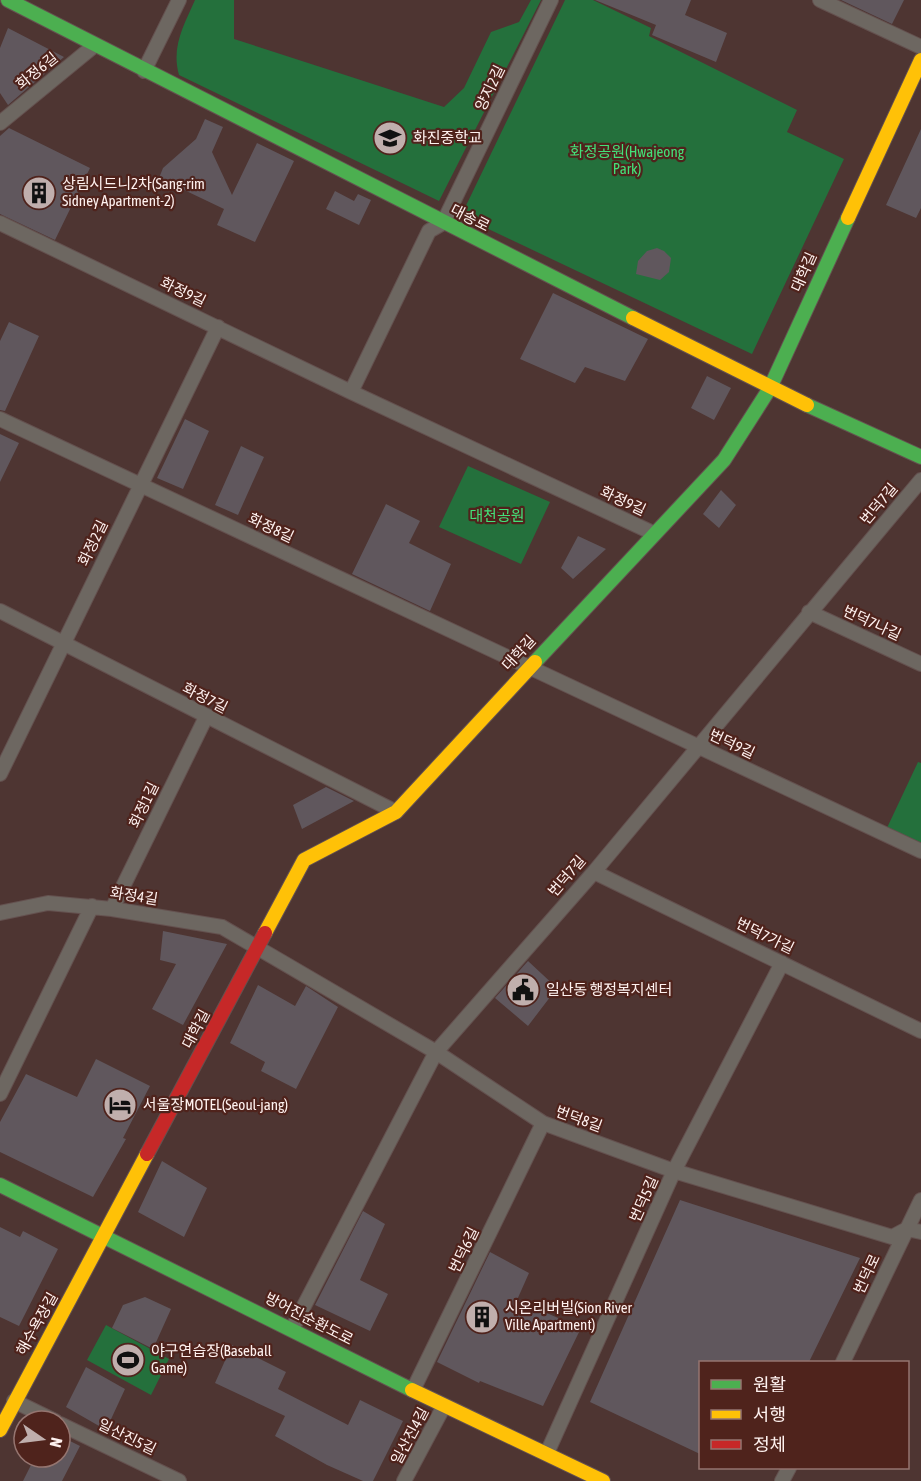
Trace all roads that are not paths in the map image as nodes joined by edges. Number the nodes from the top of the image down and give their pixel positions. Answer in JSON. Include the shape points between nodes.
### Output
{"nodes":[{"id":1,"x":8,"y":0,"type":"edge"},
{"id":2,"x":179,"y":0,"type":"edge"},
{"id":3,"x":551,"y":0,"type":"edge"},
{"id":4,"x":820,"y":0,"type":"edge"},
{"id":5,"x":95,"y":45,"type":"junction"},
{"id":6,"x":921,"y":47,"type":"edge"},
{"id":7,"x":921,"y":60,"type":"edge"},
{"id":8,"x":144,"y":71,"type":"junction"},
{"id":9,"x":0,"y":123,"type":"edge"},
{"id":10,"x":0,"y":223,"type":"edge"},
{"id":11,"x":443,"y":223,"type":"junction"},
{"id":12,"x":218,"y":327,"type":"junction"},
{"id":13,"x":770,"y":388,"type":"junction"},
{"id":14,"x":351,"y":392,"type":"junction"},
{"id":15,"x":0,"y":419,"type":"edge"},
{"id":16,"x":921,"y":457,"type":"edge"},
{"id":17,"x":921,"y":480,"type":"edge"},
{"id":18,"x":140,"y":484,"type":"junction"},
{"id":19,"x":653,"y":533,"type":"junction"},
{"id":20,"x":0,"y":611,"type":"edge"},
{"id":21,"x":809,"y":612,"type":"junction"},
{"id":22,"x":63,"y":645,"type":"junction"},
{"id":23,"x":921,"y":664,"type":"edge"},
{"id":24,"x":528,"y":667,"type":"junction"},
{"id":25,"x":206,"y":717,"type":"junction"},
{"id":26,"x":696,"y":746,"type":"junction"},
{"id":27,"x":0,"y":774,"type":"edge"},
{"id":28,"x":396,"y":812,"type":"junction"},
{"id":29,"x":921,"y":851,"type":"edge"},
{"id":30,"x":594,"y":872,"type":"junction"},
{"id":31,"x":92,"y":906,"type":"junction"},
{"id":32,"x":112,"y":909,"type":"junction"},
{"id":33,"x":0,"y":913,"type":"edge"},
{"id":34,"x":258,"y":948,"type":"junction"},
{"id":35,"x":782,"y":963,"type":"junction"},
{"id":36,"x":921,"y":1031,"type":"edge"},
{"id":37,"x":436,"y":1052,"type":"junction"},
{"id":38,"x":0,"y":1094,"type":"edge"},
{"id":39,"x":543,"y":1123,"type":"junction"},
{"id":40,"x":674,"y":1172,"type":"junction"},
{"id":41,"x":0,"y":1185,"type":"edge"},
{"id":42,"x":921,"y":1200,"type":"edge"},
{"id":43,"x":914,"y":1230,"type":"edge"},
{"id":44,"x":105,"y":1235,"type":"junction"},
{"id":45,"x":292,"y":1329,"type":"junction"},
{"id":46,"x":844,"y":1361,"type":"edge"},
{"id":47,"x":414,"y":1390,"type":"junction"},
{"id":48,"x":14,"y":1401,"type":"junction"},
{"id":49,"x":444,"y":1406,"type":"junction"},
{"id":50,"x":30,"y":1409,"type":"edge"},
{"id":51,"x":0,"y":1430,"type":"edge"},
{"id":52,"x":72,"y":1430,"type":"edge"},
{"id":53,"x":547,"y":1454,"type":"junction"},
{"id":54,"x":179,"y":1481,"type":"edge"},
{"id":55,"x":405,"y":1481,"type":"edge"},
{"id":56,"x":603,"y":1481,"type":"edge"}],
"edges":[{"from":1,"to":5,"type":"street","name":"대송로"},
{"from":2,"to":8,"type":"street"},
{"from":3,"to":11,"type":"street","name":"양지2길"},
{"from":4,"to":6,"type":"street"},
{"from":5,"to":8,"type":"street","name":"대송로"},
{"from":5,"to":9,"type":"street","name":"화정6길"},
{"from":7,"to":13,"type":"street","name":"대학길"},
{"from":8,"to":11,"type":"street","name":"대송로"},
{"from":10,"to":12,"type":"street","name":"화정9길"},
{"from":11,"to":13,"type":"street","name":"대송로"},
{"from":11,"to":14,"type":"street","via":[[429,231]]},
{"from":12,"to":14,"type":"street","name":"화정9길"},
{"from":12,"to":18,"type":"street","name":"화정2길"},
{"from":13,"to":16,"type":"street","name":"대송로"},
{"from":13,"to":19,"type":"street","name":"대학길","via":[[724,460]]},
{"from":14,"to":19,"type":"street","name":"화정9길"},
{"from":15,"to":18,"type":"street","name":"화정8길"},
{"from":17,"to":21,"type":"street","name":"번덕7길"},
{"from":18,"to":22,"type":"street","name":"화정2길"},
{"from":18,"to":24,"type":"street","name":"화정8길"},
{"from":19,"to":24,"type":"street","name":"대학길"},
{"from":20,"to":22,"type":"street","name":"화정7길"},
{"from":21,"to":23,"type":"street","name":"번덕7나길"},
{"from":21,"to":26,"type":"street","name":"번덕7길"},
{"from":22,"to":25,"type":"street","name":"화정7길"},
{"from":22,"to":27,"type":"street","name":"화정2길"},
{"from":24,"to":26,"type":"street","name":"번덕9길"},
{"from":24,"to":28,"type":"street","name":"대학길"},
{"from":25,"to":28,"type":"street","name":"화정7길"},
{"from":25,"to":32,"type":"street","name":"화정1길"},
{"from":26,"to":29,"type":"street","name":"번덕9길"},
{"from":26,"to":30,"type":"street","name":"번덕7길"},
{"from":28,"to":34,"type":"street","name":"대학길","via":[[304,860]]},
{"from":30,"to":35,"type":"street","name":"번덕7가길"},
{"from":30,"to":37,"type":"street","name":"번덕7길"},
{"from":31,"to":32,"type":"street","name":"화정4길"},
{"from":31,"to":33,"type":"street","name":"화정4길","via":[[48,903]]},
{"from":31,"to":38,"type":"street"},
{"from":32,"to":34,"type":"street","name":"화정4길","via":[[222,927]]},
{"from":34,"to":37,"type":"street","name":"번덕8길"},
{"from":34,"to":44,"type":"street","name":"대학길"},
{"from":35,"to":36,"type":"street","name":"번덕7가길"},
{"from":35,"to":40,"type":"street","name":"번덕5길"},
{"from":37,"to":39,"type":"street","name":"번덕8길"},
{"from":37,"to":45,"type":"street","name":"번덕7길"},
{"from":39,"to":40,"type":"street","name":"번덕8길"},
{"from":39,"to":47,"type":"street","name":"번덕6길"},
{"from":40,"to":43,"type":"street","name":"번덕8길","via":[[892,1237]]},
{"from":40,"to":53,"type":"street","name":"번덕5길"},
{"from":41,"to":44,"type":"street","name":"방어진순환도로"},
{"from":42,"to":43,"type":"street","name":"번덕로"},
{"from":43,"to":46,"type":"street","name":"번덕로"},
{"from":44,"to":45,"type":"street","name":"방어진순환도로"},
{"from":44,"to":48,"type":"street","name":"해수욕장길"},
{"from":45,"to":47,"type":"street","name":"방어진순환도로"},
{"from":47,"to":49,"type":"street","name":"방어진순환도로"},
{"from":48,"to":50,"type":"street"},
{"from":48,"to":51,"type":"street","name":"해수욕장길"},
{"from":49,"to":53,"type":"street","name":"방어진순환도로"},
{"from":49,"to":55,"type":"street","name":"일산진4길"},
{"from":52,"to":54,"type":"street","name":"일산진5길"},
{"from":53,"to":56,"type":"street","name":"방어진순환도로"}]}
